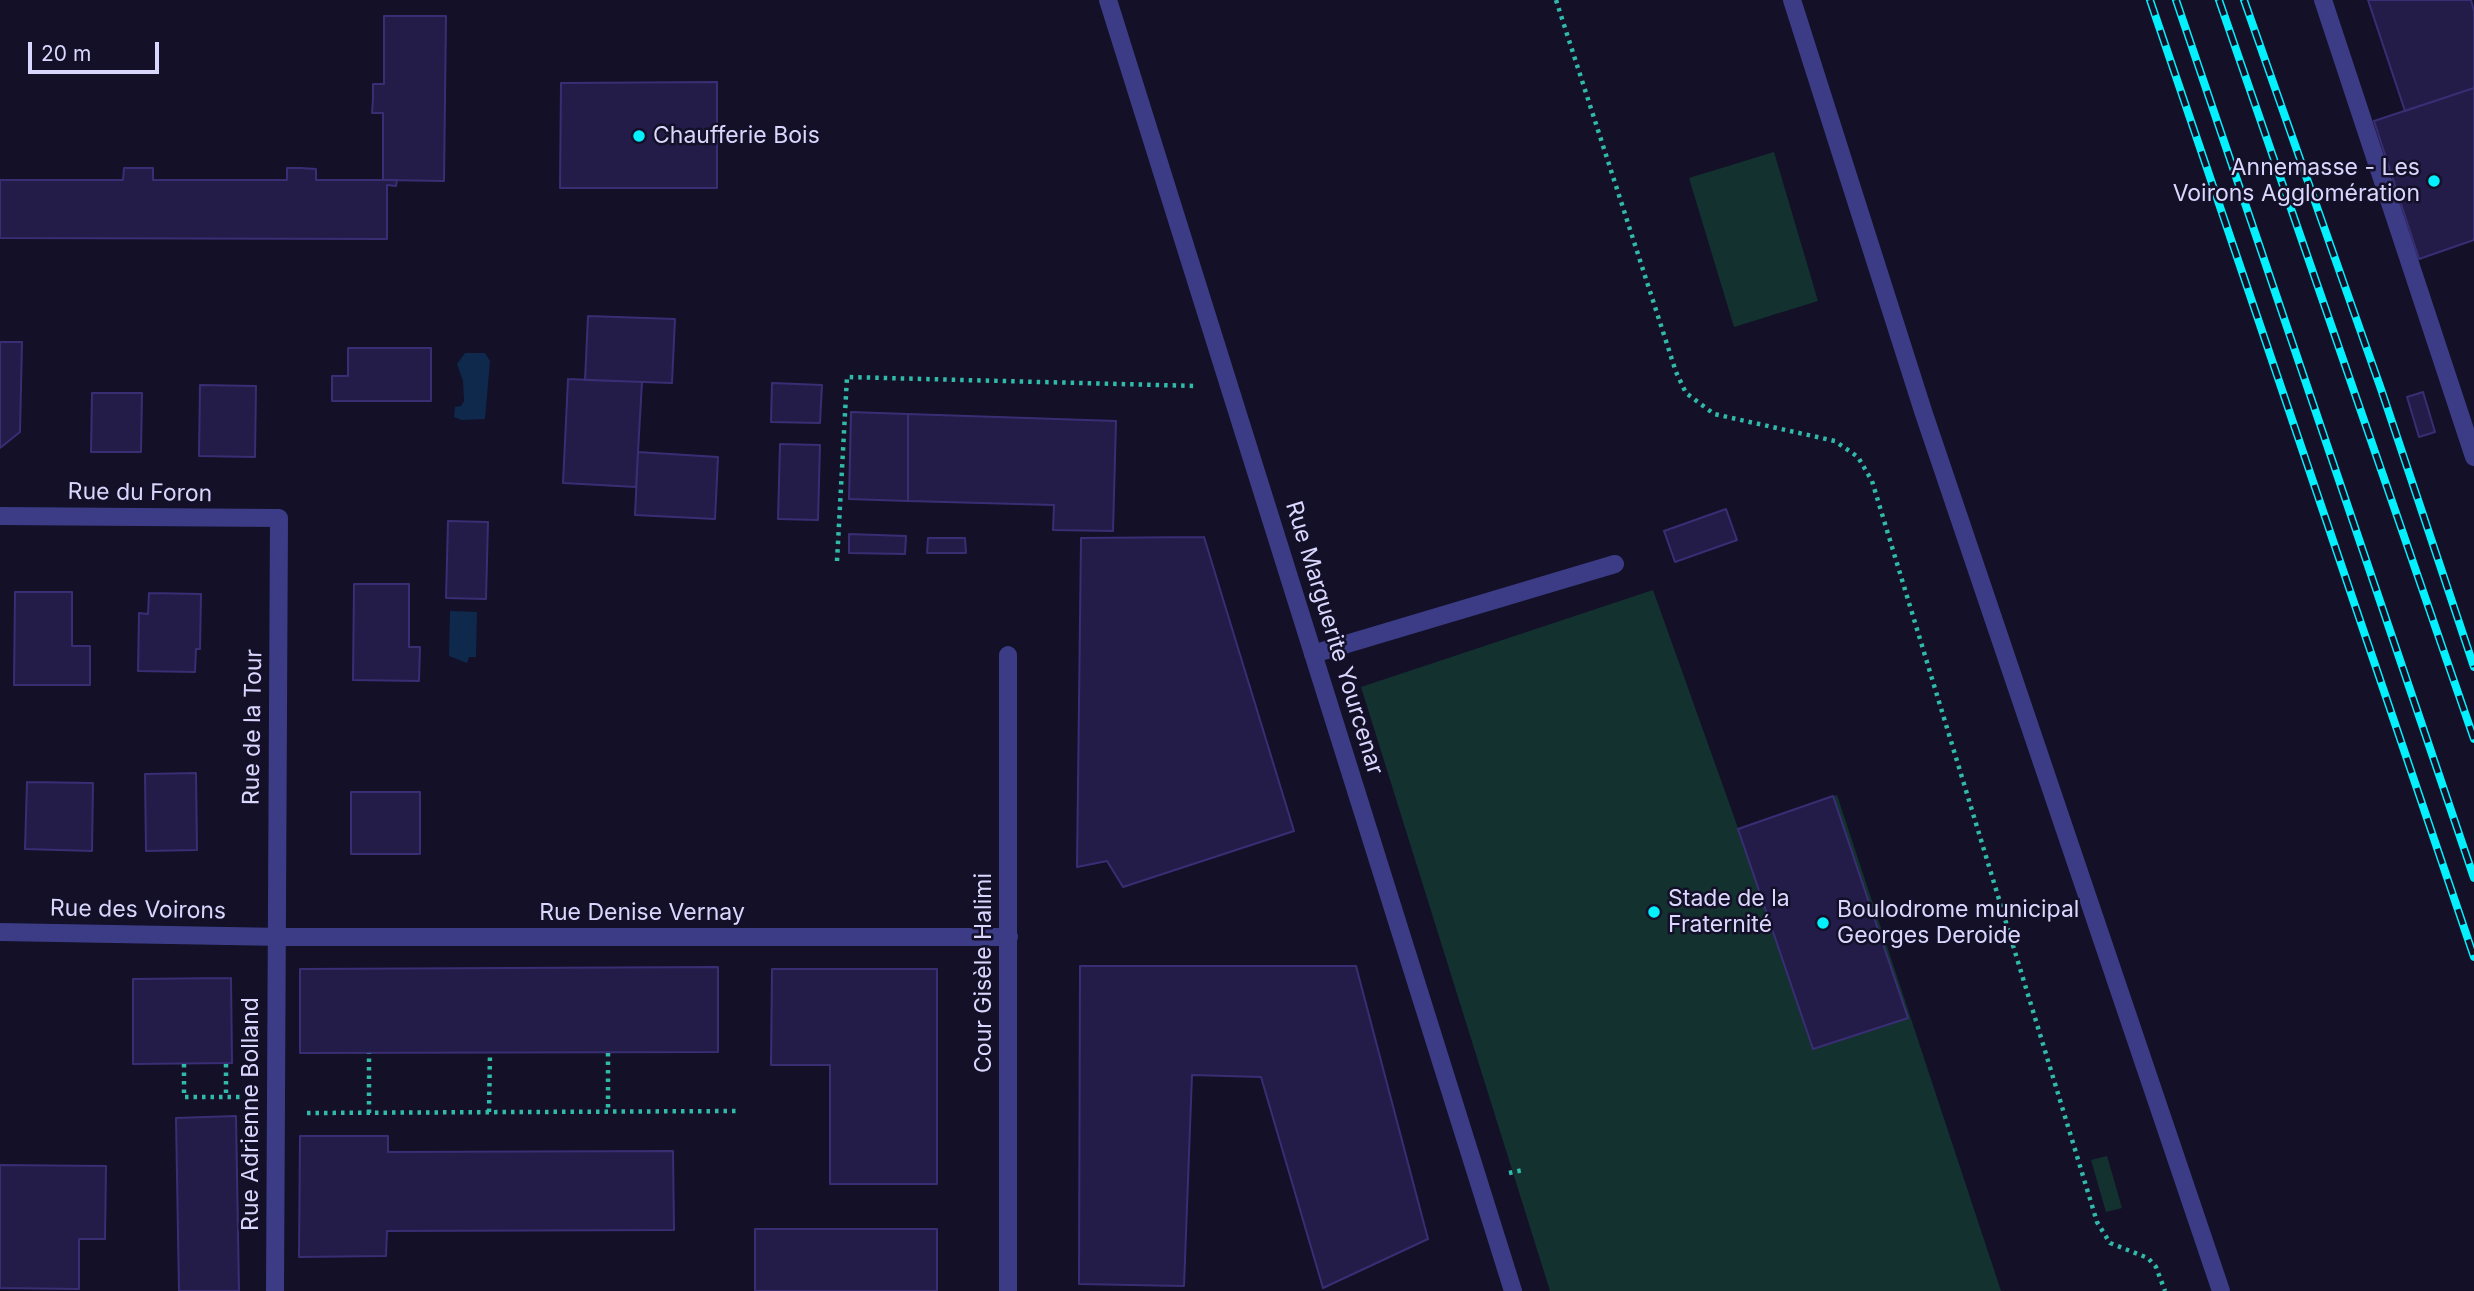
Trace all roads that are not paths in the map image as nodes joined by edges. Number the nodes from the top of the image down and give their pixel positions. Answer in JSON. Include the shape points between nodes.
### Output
{"nodes":[{"id":1,"x":1108,"y":0,"type":"edge"},
{"id":2,"x":1791,"y":0,"type":"edge"},
{"id":3,"x":2323,"y":0,"type":"edge"},
{"id":4,"x":2474,"y":457,"type":"edge"},
{"id":5,"x":0,"y":516,"type":"edge"},
{"id":6,"x":279,"y":518,"type":"joint"},
{"id":7,"x":1615,"y":564,"type":"dead end"},
{"id":8,"x":1313,"y":654,"type":"junction"},
{"id":9,"x":1009,"y":655,"type":"dead end"},
{"id":10,"x":0,"y":932,"type":"edge"},
{"id":11,"x":275,"y":937,"type":"junction"},
{"id":12,"x":1009,"y":937,"type":"junction"},
{"id":13,"x":275,"y":1291,"type":"edge"},
{"id":14,"x":1008,"y":1291,"type":"edge"},
{"id":15,"x":1513,"y":1291,"type":"edge"},
{"id":16,"x":2221,"y":1291,"type":"edge"}],
"edges":[{"from":1,"to":8,"type":"street","name":"Rue Marguerite Yourcenar"},
{"from":2,"to":16,"type":"street","via":[[1924,414]]},
{"from":3,"to":4,"type":"street"},
{"from":5,"to":6,"type":"street","name":"Rue du Foron"},
{"from":6,"to":11,"type":"street","name":"Rue de la Tour"},
{"from":7,"to":8,"type":"street"},
{"from":8,"to":15,"type":"street","name":"Rue Marguerite Yourcenar"},
{"from":9,"to":12,"type":"street","name":"Cour Gisèle Halimi"},
{"from":10,"to":11,"type":"street","name":"Rue des Voirons"},
{"from":11,"to":12,"type":"street","name":"Rue Denise Vernay"},
{"from":11,"to":13,"type":"street","name":"Rue Adrienne Bolland"},
{"from":12,"to":14,"type":"street","name":"Cour Gisèle Halimi"}]}
